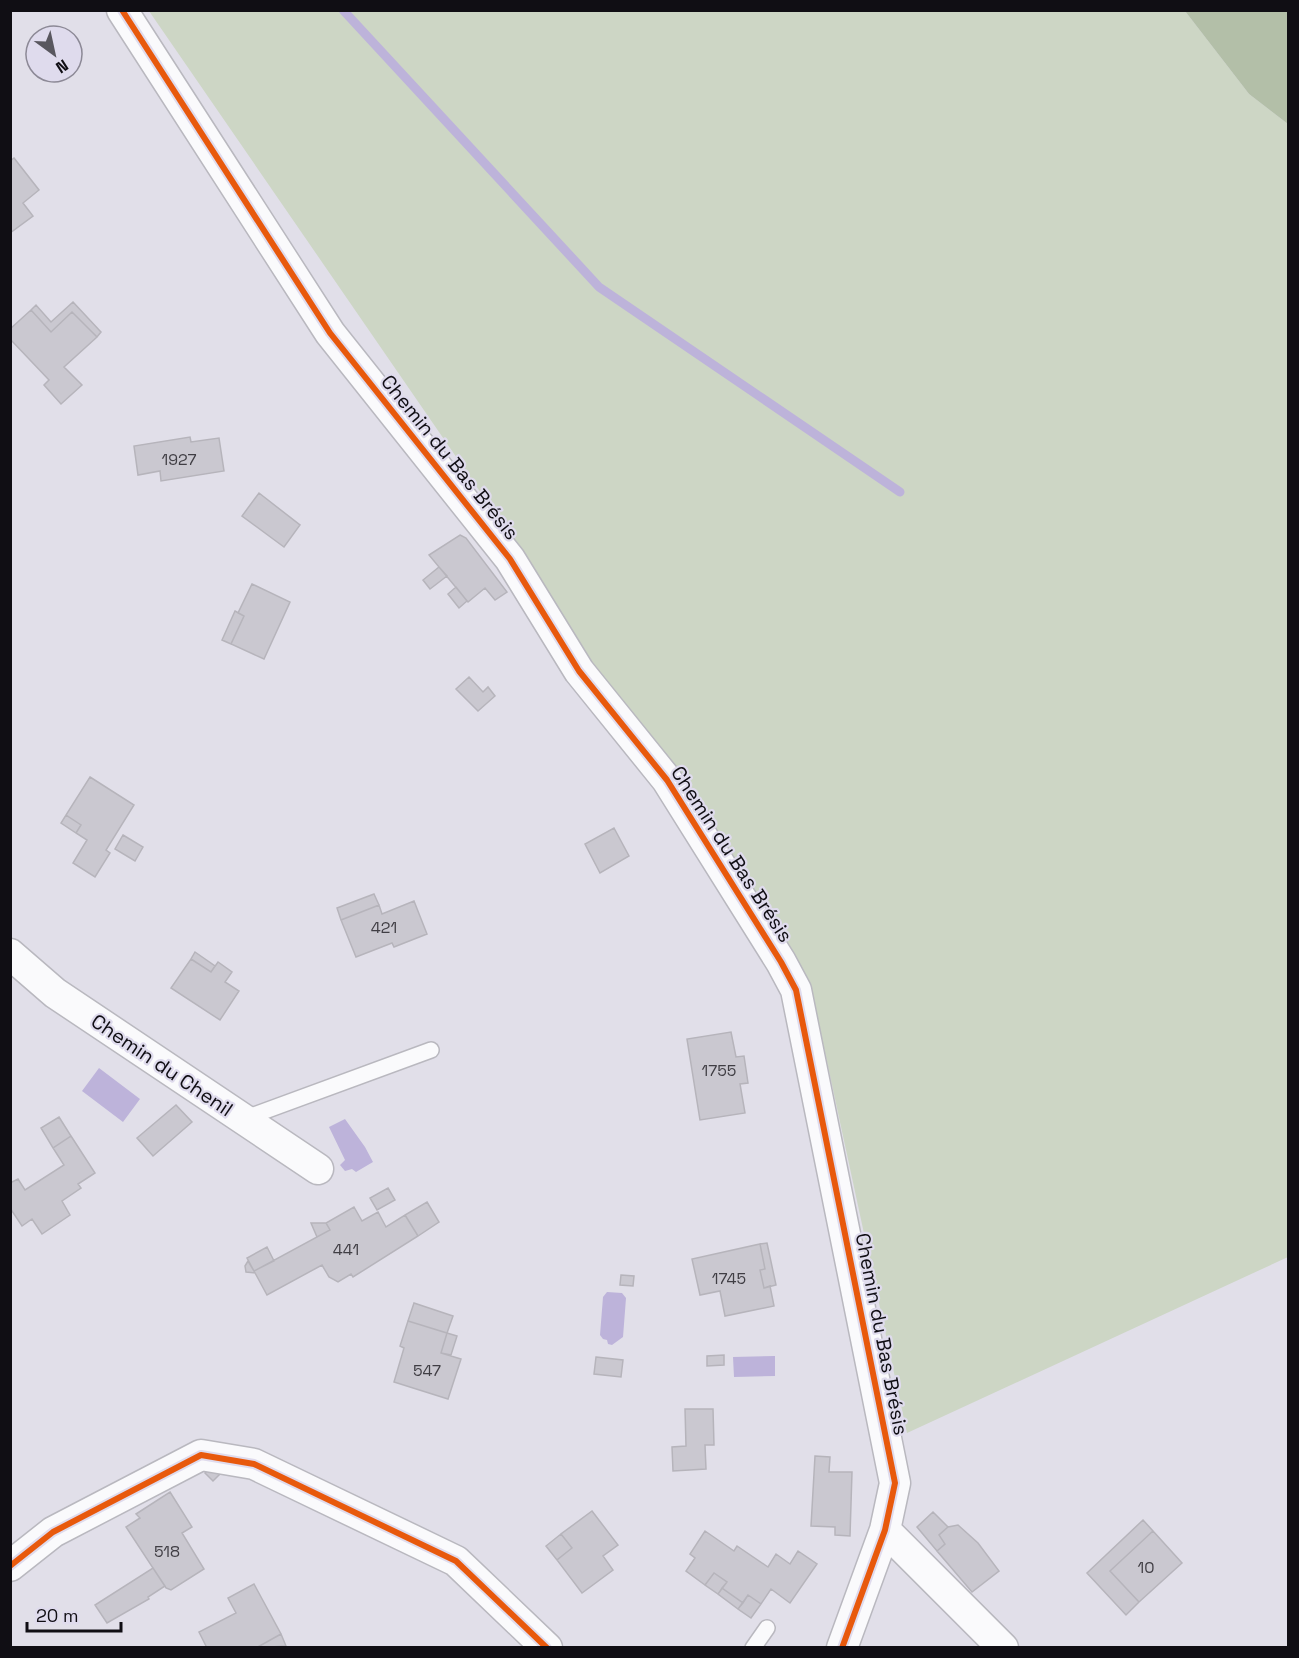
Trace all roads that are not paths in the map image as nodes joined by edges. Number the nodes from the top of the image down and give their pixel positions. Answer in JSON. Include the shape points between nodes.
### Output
{"nodes":[{"id":1,"x":122,"y":10,"type":"edge"},
{"id":2,"x":10,"y":954,"type":"edge"},
{"id":3,"x":432,"y":1050,"type":"dead end"},
{"id":4,"x":243,"y":1119,"type":"junction"},
{"id":5,"x":318,"y":1169,"type":"dead end"},
{"id":6,"x":885,"y":1530,"type":"junction"},
{"id":7,"x":10,"y":1566,"type":"edge"},
{"id":8,"x":767,"y":1628,"type":"dead end"},
{"id":9,"x":547,"y":1647,"type":"edge"},
{"id":10,"x":753,"y":1647,"type":"edge"},
{"id":11,"x":842,"y":1647,"type":"edge"},
{"id":12,"x":1003,"y":1647,"type":"edge"}],
"edges":[{"from":1,"to":6,"type":"street","name":"Chemin du Bas Brésis","via":[[330,333],[510,559],[579,671],[667,780],[796,990],[896,1483]]},
{"from":2,"to":4,"type":"street","name":"Chemin du Chenil","via":[[54,993]]},
{"from":3,"to":4,"type":"lane"},
{"from":4,"to":5,"type":"street","name":"Chemin du Chenil"},
{"from":6,"to":11,"type":"street","name":"Chemin du Bas Brésis"},
{"from":6,"to":12,"type":"street"},
{"from":7,"to":9,"type":"street","via":[[53,1532],[201,1455],[254,1464],[456,1561]]},
{"from":8,"to":10,"type":"lane"}]}
